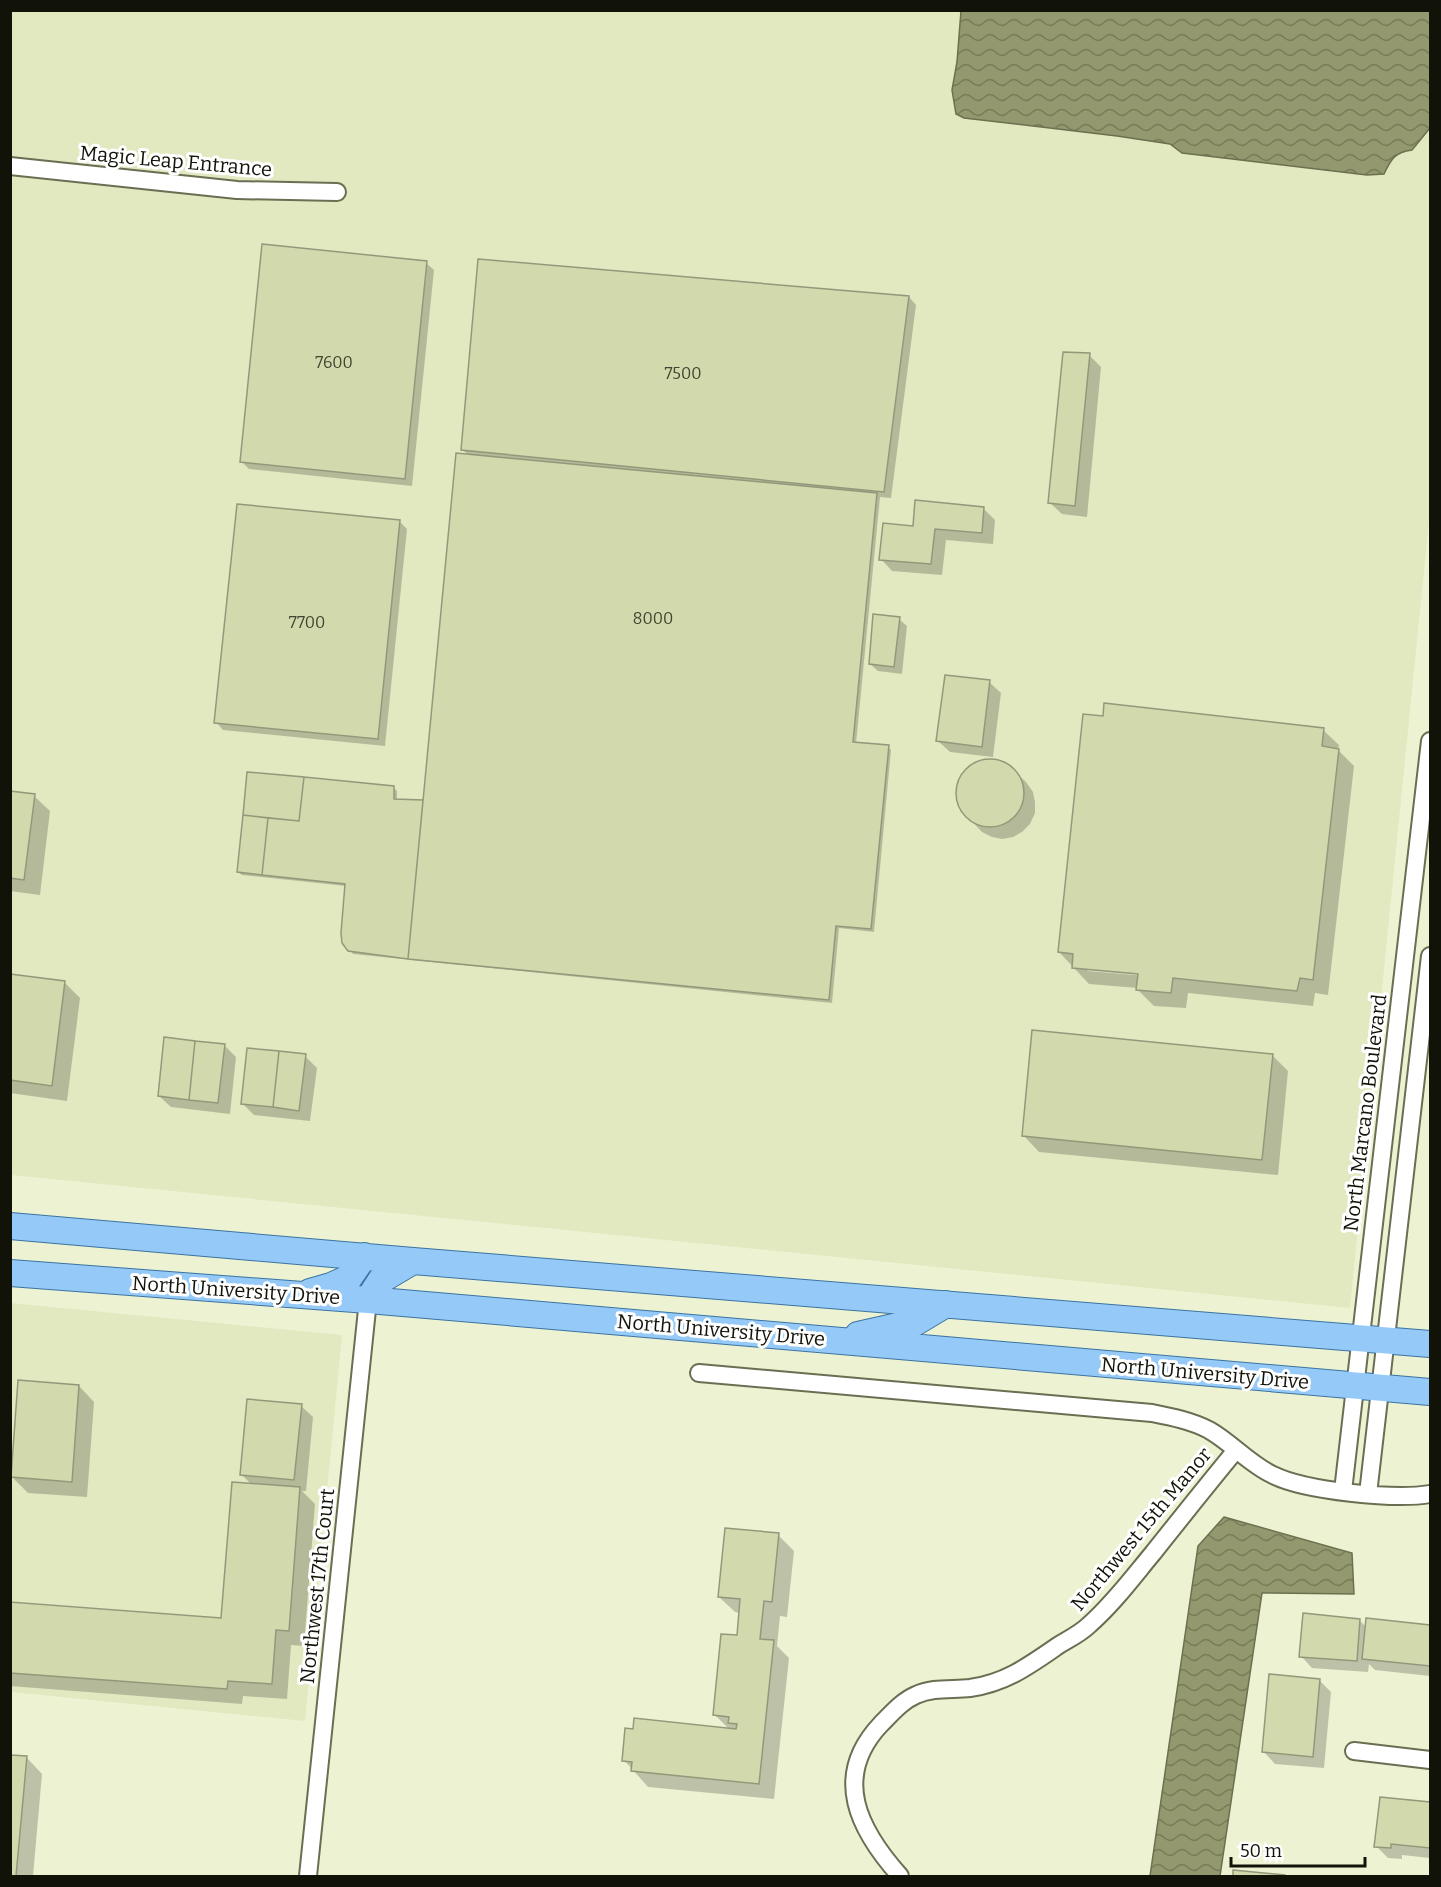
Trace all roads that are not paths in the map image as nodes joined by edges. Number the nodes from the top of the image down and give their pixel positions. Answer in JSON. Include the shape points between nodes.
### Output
{"nodes":[{"id":1,"x":10,"y":166,"type":"edge"},
{"id":2,"x":337,"y":192,"type":"dead end"},
{"id":3,"x":1431,"y":741,"type":"edge"},
{"id":4,"x":1431,"y":956,"type":"edge"},
{"id":5,"x":10,"y":1226,"type":"edge"},
{"id":6,"x":364,"y":1256,"type":"junction"},
{"id":7,"x":413,"y":1261,"type":"junction"},
{"id":8,"x":10,"y":1273,"type":"edge"},
{"id":9,"x":298,"y":1296,"type":"junction"},
{"id":10,"x":368,"y":1300,"type":"junction"},
{"id":11,"x":946,"y":1304,"type":"junction"},
{"id":12,"x":1360,"y":1338,"type":"junction"},
{"id":13,"x":1386,"y":1340,"type":"junction"},
{"id":14,"x":844,"y":1341,"type":"junction"},
{"id":15,"x":1431,"y":1344,"type":"edge"},
{"id":16,"x":699,"y":1373,"type":"dead end"},
{"id":17,"x":1354,"y":1386,"type":"junction"},
{"id":18,"x":1380,"y":1388,"type":"junction"},
{"id":19,"x":1431,"y":1392,"type":"edge"},
{"id":20,"x":1236,"y":1450,"type":"junction"},
{"id":21,"x":1343,"y":1491,"type":"junction"},
{"id":22,"x":1368,"y":1494,"type":"junction"},
{"id":23,"x":1431,"y":1494,"type":"edge"},
{"id":24,"x":1354,"y":1751,"type":"dead end"},
{"id":25,"x":1431,"y":1760,"type":"edge"},
{"id":26,"x":308,"y":1876,"type":"edge"},
{"id":27,"x":900,"y":1876,"type":"edge"}],
"edges":[{"from":1,"to":2,"type":"street","name":"Magic Leap Entrance","via":[[237,190]]},
{"from":3,"to":12,"type":"street","name":"North Marcano Boulevard"},
{"from":4,"to":13,"type":"street"},
{"from":5,"to":6,"type":"main road"},
{"from":6,"to":7,"type":"main road"},
{"from":6,"to":9,"type":"main road","via":[[349,1278]]},
{"from":7,"to":10,"type":"main road","via":[[381,1280]]},
{"from":7,"to":11,"type":"main road"},
{"from":8,"to":9,"type":"main road","name":"North University Drive"},
{"from":9,"to":10,"type":"main road","name":"North University Drive"},
{"from":10,"to":14,"type":"main road","name":"North University Drive"},
{"from":10,"to":26,"type":"street","name":"Northwest 17th Court"},
{"from":11,"to":12,"type":"main road"},
{"from":11,"to":14,"type":"main road","via":[[916,1322]]},
{"from":12,"to":13,"type":"main road"},
{"from":12,"to":17,"type":"street","name":"North Marcano Boulevard"},
{"from":13,"to":15,"type":"main road"},
{"from":13,"to":18,"type":"street"},
{"from":14,"to":17,"type":"main road","name":"North University Drive"},
{"from":16,"to":20,"type":"street","via":[[1152,1413],[1210,1430]]},
{"from":17,"to":18,"type":"main road","name":"North University Drive"},
{"from":17,"to":21,"type":"street","name":"North Marcano Boulevard"},
{"from":18,"to":19,"type":"main road","name":"North University Drive"},
{"from":18,"to":22,"type":"street"},
{"from":20,"to":21,"type":"street","via":[[1275,1476],[1305,1486]]},
{"from":20,"to":27,"type":"street","name":"Northwest 15th Manor","via":[[1089,1626],[1002,1680],[917,1694],[873,1733],[860,1752],[854,1775],[856,1806],[882,1858]]},
{"from":21,"to":22,"type":"street"},
{"from":22,"to":23,"type":"street"},
{"from":24,"to":25,"type":"street"}]}
